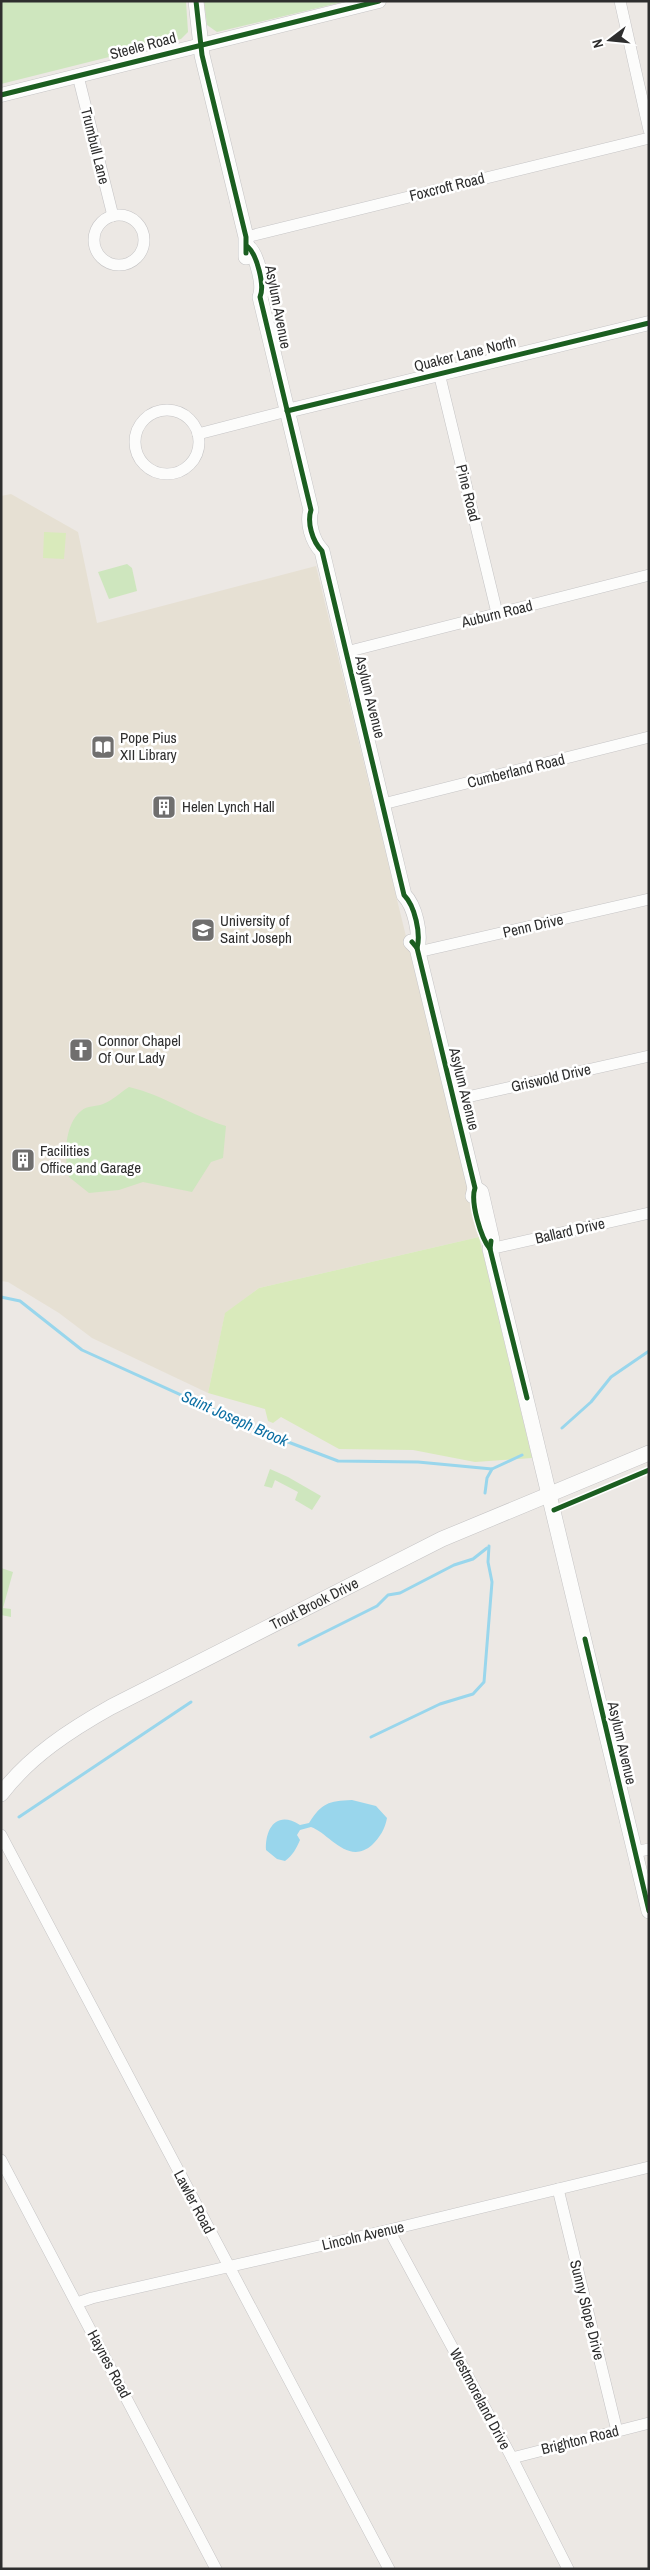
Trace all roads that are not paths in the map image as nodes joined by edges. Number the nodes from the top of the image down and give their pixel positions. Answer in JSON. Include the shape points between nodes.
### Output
{"nodes":[{"id":1,"x":196,"y":1,"type":"edge"},
{"id":2,"x":378,"y":1,"type":"edge"},
{"id":3,"x":620,"y":1,"type":"edge"},
{"id":4,"x":201,"y":44,"type":"junction"},
{"id":5,"x":78,"y":76,"type":"junction"},
{"id":6,"x":1,"y":96,"type":"edge"},
{"id":7,"x":649,"y":130,"type":"edge"},
{"id":8,"x":649,"y":138,"type":"edge"},
{"id":9,"x":113,"y":216,"type":"junction"},
{"id":10,"x":247,"y":242,"type":"junction"},
{"id":11,"x":649,"y":323,"type":"edge"},
{"id":12,"x":439,"y":373,"type":"junction"},
{"id":13,"x":287,"y":410,"type":"junction"},
{"id":14,"x":198,"y":434,"type":"junction"},
{"id":15,"x":649,"y":575,"type":"edge"},
{"id":16,"x":497,"y":613,"type":"junction"},
{"id":17,"x":346,"y":652,"type":"junction"},
{"id":18,"x":649,"y":737,"type":"edge"},
{"id":19,"x":382,"y":804,"type":"junction"},
{"id":20,"x":649,"y":899,"type":"edge"},
{"id":21,"x":417,"y":950,"type":"junction"},
{"id":22,"x":649,"y":1056,"type":"edge"},
{"id":23,"x":454,"y":1100,"type":"junction"},
{"id":24,"x":649,"y":1213,"type":"edge"},
{"id":25,"x":490,"y":1249,"type":"junction"},
{"id":26,"x":649,"y":1453,"type":"edge"},
{"id":27,"x":550,"y":1493,"type":"junction"},
{"id":28,"x":1,"y":1794,"type":"edge"},
{"id":29,"x":1,"y":1835,"type":"edge"},
{"id":30,"x":642,"y":1850,"type":"edge"},
{"id":31,"x":649,"y":1911,"type":"edge"},
{"id":32,"x":1,"y":2160,"type":"edge"},
{"id":33,"x":649,"y":2166,"type":"edge"},
{"id":34,"x":558,"y":2189,"type":"junction"},
{"id":35,"x":389,"y":2230,"type":"junction"},
{"id":36,"x":228,"y":2266,"type":"junction"},
{"id":37,"x":77,"y":2303,"type":"junction"},
{"id":38,"x":649,"y":2423,"type":"edge"},
{"id":39,"x":617,"y":2431,"type":"junction"},
{"id":40,"x":512,"y":2458,"type":"junction"},
{"id":41,"x":216,"y":2569,"type":"edge"},
{"id":42,"x":389,"y":2569,"type":"edge"},
{"id":43,"x":568,"y":2569,"type":"edge"}],
"edges":[{"from":1,"to":4,"type":"main road","name":"Asylum Avenue"},
{"from":2,"to":4,"type":"street","name":"Steele Road"},
{"from":3,"to":7,"type":"street"},
{"from":4,"to":5,"type":"street","name":"Steele Road"},
{"from":4,"to":10,"type":"main road","name":"Asylum Avenue"},
{"from":5,"to":6,"type":"street","name":"Steele Road"},
{"from":5,"to":9,"type":"street","name":"Trumbull Lane"},
{"from":8,"to":10,"type":"street","name":"Foxcroft Road"},
{"from":9,"to":9,"type":"street","via":[[98,228],[96,247],[107,262],[125,264],[141,252],[142,232],[133,219]]},
{"from":10,"to":13,"type":"main road","name":"Asylum Avenue","via":[[246,255],[255,293],[260,297]]},
{"from":11,"to":12,"type":"street","name":"Quaker Lane North"},
{"from":12,"to":13,"type":"street","name":"Quaker Lane North"},
{"from":12,"to":16,"type":"street","name":"Pine Road"},
{"from":13,"to":14,"type":"street"},
{"from":13,"to":17,"type":"main road","name":"Asylum Avenue","via":[[311,510],[309,517],[316,544],[322,550]]},
{"from":14,"to":14,"type":"street","via":[[187,416],[177,411],[162,410],[141,424],[136,435],[136,448],[141,460],[150,468],[161,473],[176,473],[195,458],[199,448]]},
{"from":15,"to":16,"type":"street","name":"Auburn Road"},
{"from":16,"to":17,"type":"street","name":"Auburn Road"},
{"from":17,"to":19,"type":"main road","name":"Asylum Avenue"},
{"from":18,"to":19,"type":"street","name":"Cumberland Road"},
{"from":19,"to":21,"type":"main road","name":"Asylum Avenue","via":[[404,894],[401,903],[411,942]]},
{"from":20,"to":21,"type":"street","name":"Penn Drive"},
{"from":21,"to":23,"type":"main road","name":"Asylum Avenue"},
{"from":22,"to":23,"type":"street","name":"Griswold Drive"},
{"from":23,"to":25,"type":"main road","name":"Asylum Avenue","via":[[475,1188],[472,1195],[474,1204],[484,1241]]},
{"from":24,"to":25,"type":"street","name":"Ballard Drive"},
{"from":25,"to":27,"type":"main road","name":"Asylum Avenue"},
{"from":26,"to":27,"type":"main road","name":"Trout Brook Drive"},
{"from":27,"to":28,"type":"main road","name":"Trout Brook Drive","via":[[442,1538],[80,1724],[35,1758]]},
{"from":27,"to":30,"type":"main road","name":"Asylum Avenue"},
{"from":29,"to":36,"type":"street","name":"Lawler Road"},
{"from":30,"to":31,"type":"main road","name":"Asylum Avenue"},
{"from":32,"to":37,"type":"street","name":"Haynes Road"},
{"from":33,"to":34,"type":"street","name":"Lincoln Avenue"},
{"from":34,"to":35,"type":"street","name":"Lincoln Avenue"},
{"from":34,"to":39,"type":"street","name":"Sunny Slope Drive"},
{"from":35,"to":36,"type":"street","name":"Lincoln Avenue"},
{"from":35,"to":40,"type":"street","name":"Westmoreland Drive"},
{"from":36,"to":37,"type":"street","name":"Lincoln Avenue"},
{"from":36,"to":42,"type":"street","name":"Lawler Road"},
{"from":37,"to":41,"type":"street","name":"Haynes Road"},
{"from":38,"to":39,"type":"street","name":"Brighton Road"},
{"from":39,"to":40,"type":"street","name":"Brighton Road"},
{"from":40,"to":43,"type":"street","name":"Westmoreland Drive"}]}
